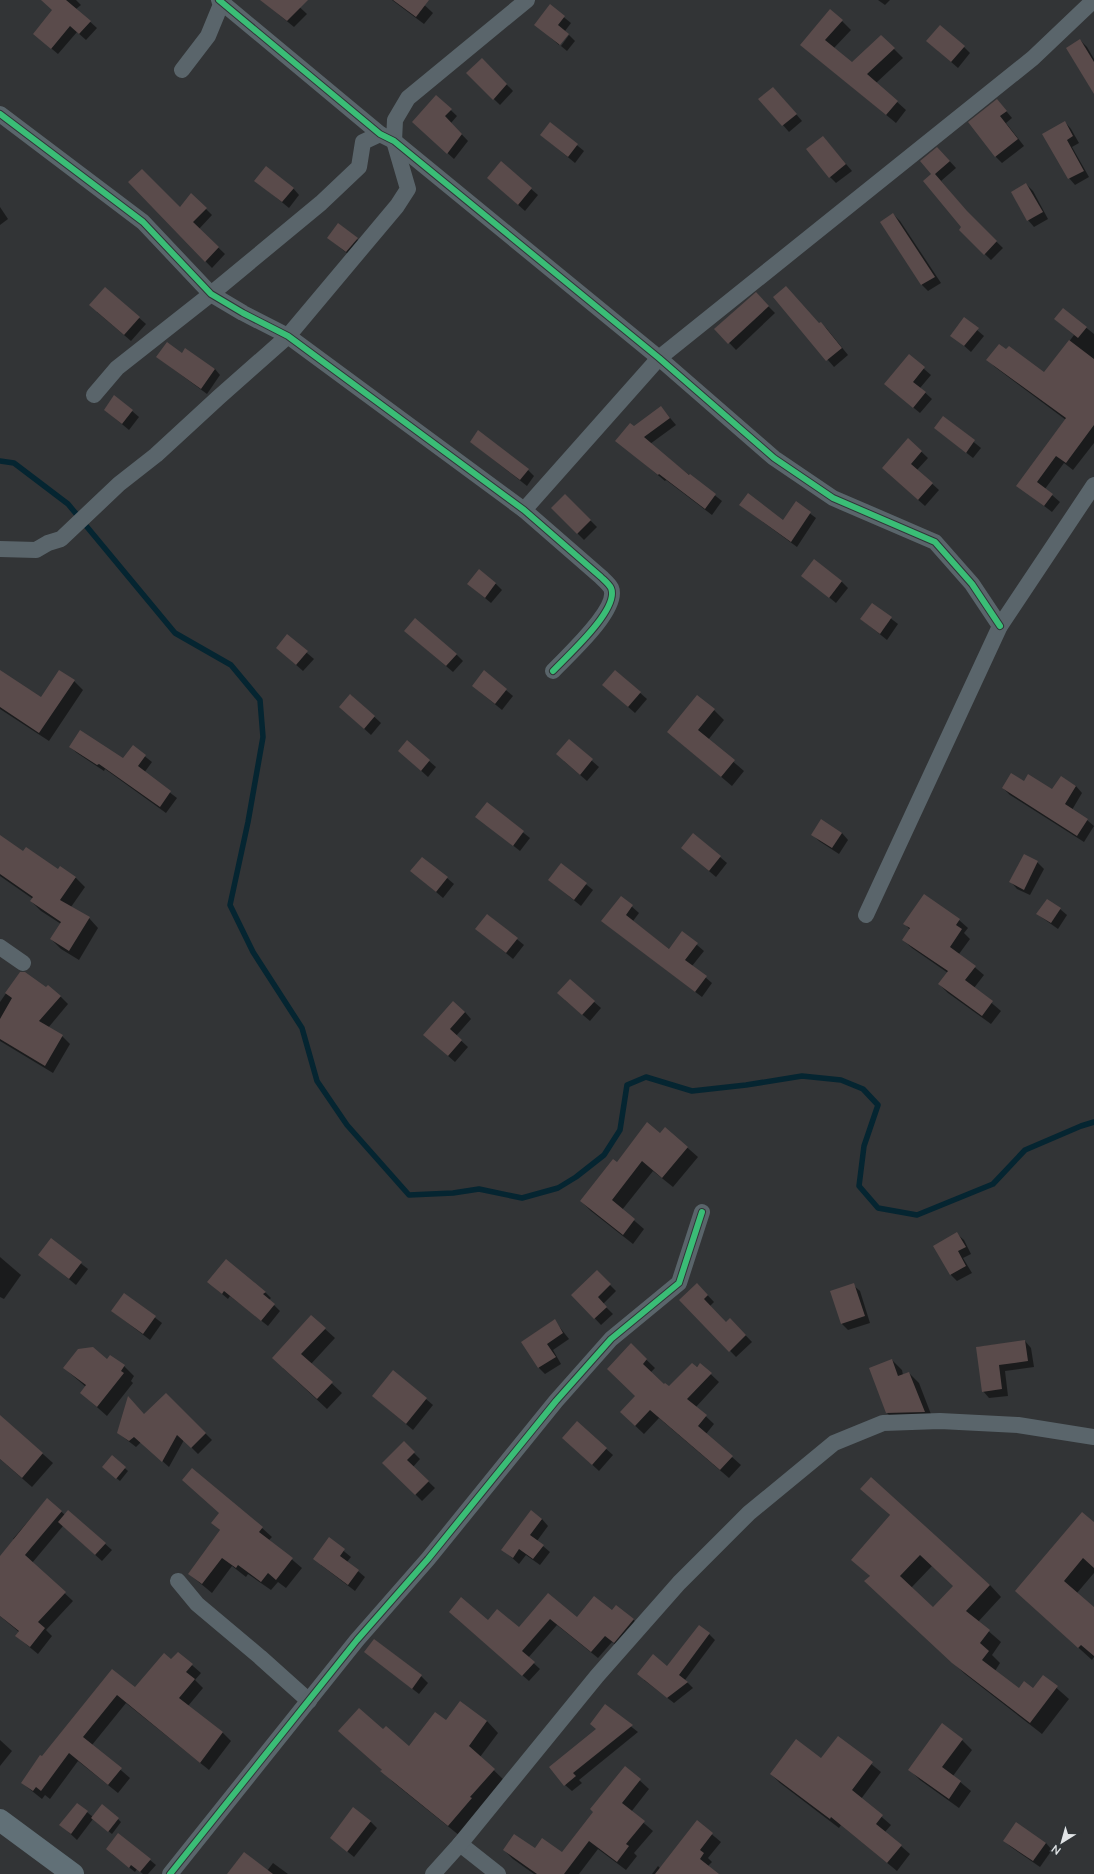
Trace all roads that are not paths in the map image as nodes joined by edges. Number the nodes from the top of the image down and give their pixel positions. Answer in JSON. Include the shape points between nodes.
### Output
{"nodes":[{"id":1,"x":527,"y":0,"type":"edge"},
{"id":2,"x":1094,"y":0,"type":"edge"},
{"id":3,"x":221,"y":1,"type":"edge"},
{"id":4,"x":182,"y":70,"type":"dead end"},
{"id":5,"x":0,"y":114,"type":"edge"},
{"id":6,"x":387,"y":138,"type":"junction"},
{"id":7,"x":211,"y":294,"type":"junction"},
{"id":8,"x":288,"y":336,"type":"junction"},
{"id":9,"x":659,"y":358,"type":"junction"},
{"id":10,"x":94,"y":395,"type":"dead end"},
{"id":11,"x":1094,"y":485,"type":"edge"},
{"id":12,"x":524,"y":510,"type":"junction"},
{"id":13,"x":0,"y":549,"type":"edge"},
{"id":14,"x":1000,"y":626,"type":"junction"},
{"id":15,"x":553,"y":670,"type":"dead end"},
{"id":16,"x":866,"y":915,"type":"dead end"},
{"id":17,"x":0,"y":947,"type":"edge"},
{"id":18,"x":23,"y":962,"type":"dead end"},
{"id":19,"x":702,"y":1212,"type":"dead end"},
{"id":20,"x":1094,"y":1437,"type":"edge"},
{"id":21,"x":178,"y":1581,"type":"dead end"},
{"id":22,"x":309,"y":1701,"type":"junction"},
{"id":23,"x":0,"y":1820,"type":"edge"},
{"id":24,"x":460,"y":1844,"type":"junction"},
{"id":25,"x":73,"y":1874,"type":"edge"},
{"id":26,"x":170,"y":1874,"type":"edge"},
{"id":27,"x":433,"y":1874,"type":"edge"},
{"id":28,"x":498,"y":1874,"type":"edge"}],
"edges":[{"from":1,"to":6,"type":"street","via":[[408,98],[394,120]]},
{"from":2,"to":9,"type":"street","via":[[1032,58]]},
{"from":3,"to":4,"type":"street","via":[[208,36]]},
{"from":3,"to":6,"type":"street"},
{"from":5,"to":7,"type":"street","via":[[143,222]]},
{"from":6,"to":7,"type":"street","via":[[363,142],[359,167],[326,198]]},
{"from":6,"to":8,"type":"street","via":[[408,189],[397,206]]},
{"from":6,"to":9,"type":"street"},
{"from":7,"to":8,"type":"street"},
{"from":7,"to":10,"type":"street","via":[[117,368]]},
{"from":8,"to":12,"type":"street"},
{"from":8,"to":13,"type":"street","via":[[156,455],[119,484],[61,539],[36,550]]},
{"from":9,"to":12,"type":"street"},
{"from":9,"to":14,"type":"street","via":[[774,458],[832,498],[935,542],[972,584]]},
{"from":11,"to":14,"type":"street"},
{"from":12,"to":15,"type":"street","via":[[601,577],[611,589],[612,603],[604,616]]},
{"from":14,"to":16,"type":"street"},
{"from":17,"to":18,"type":"street"},
{"from":19,"to":22,"type":"street","via":[[679,1283],[611,1339],[531,1432],[428,1559],[357,1640]]},
{"from":20,"to":24,"type":"street","via":[[1018,1425],[940,1420],[883,1423],[834,1443],[749,1513],[679,1583],[597,1676]]},
{"from":21,"to":22,"type":"street","via":[[197,1604]]},
{"from":22,"to":26,"type":"street"},
{"from":23,"to":25,"type":"main road"},
{"from":24,"to":27,"type":"street"},
{"from":24,"to":28,"type":"street"}]}
